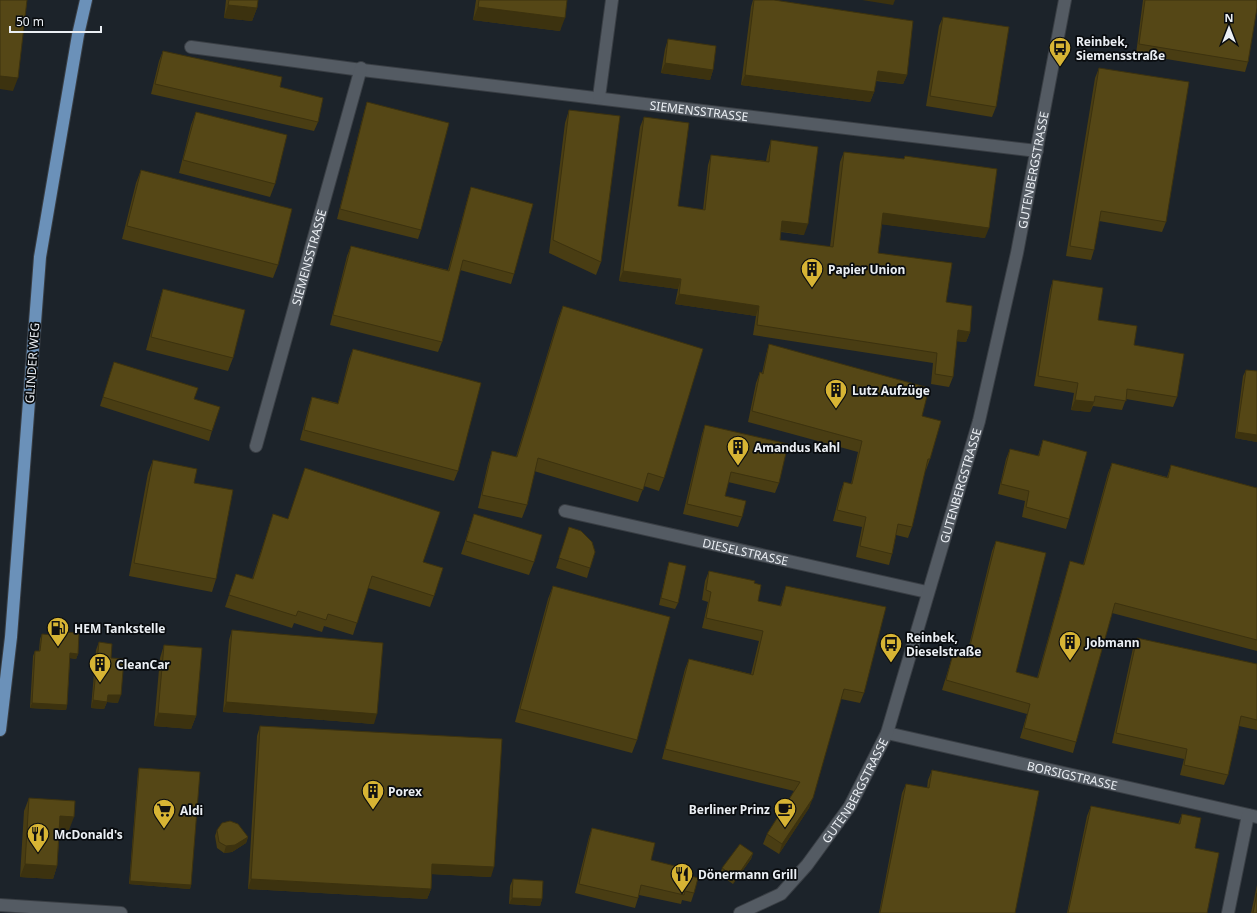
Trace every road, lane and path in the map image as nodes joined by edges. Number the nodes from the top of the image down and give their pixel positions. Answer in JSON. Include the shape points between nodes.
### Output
{"nodes":[{"id":1,"x":86,"y":0,"type":"edge"},
{"id":2,"x":612,"y":0,"type":"edge"},
{"id":3,"x":1065,"y":0,"type":"edge"},
{"id":4,"x":191,"y":47,"type":"dead end"},
{"id":5,"x":361,"y":68,"type":"junction"},
{"id":6,"x":599,"y":97,"type":"junction"},
{"id":7,"x":1037,"y":151,"type":"junction"},
{"id":8,"x":256,"y":446,"type":"dead end"},
{"id":9,"x":565,"y":511,"type":"dead end"},
{"id":10,"x":927,"y":592,"type":"junction"},
{"id":11,"x":0,"y":730,"type":"edge"},
{"id":12,"x":887,"y":733,"type":"junction"},
{"id":13,"x":1252,"y":816,"type":"edge"},
{"id":14,"x":0,"y":905,"type":"edge"},
{"id":15,"x":121,"y":913,"type":"edge"},
{"id":16,"x":740,"y":913,"type":"edge"},
{"id":17,"x":1228,"y":913,"type":"edge"}],
"edges":[{"from":1,"to":11,"type":"main road","name":"GLINDER WEG","via":[[40,257],[10,637]]},
{"from":2,"to":6,"type":"street"},
{"from":3,"to":7,"type":"street","name":"GUTENBERGSTRASSE"},
{"from":4,"to":5,"type":"street","name":"SIEMENSSTRASSE"},
{"from":5,"to":6,"type":"street","name":"SIEMENSSTRASSE"},
{"from":5,"to":8,"type":"street","name":"SIEMENSSTRASSE"},
{"from":6,"to":7,"type":"street","name":"SIEMENSSTRASSE"},
{"from":7,"to":10,"type":"street","name":"GUTENBERGSTRASSE","via":[[979,421]]},
{"from":9,"to":10,"type":"street","name":"DIESELSTRASSE"},
{"from":10,"to":12,"type":"street","name":"GUTENBERGSTRASSE","via":[[910,660]]},
{"from":12,"to":13,"type":"street","name":"BORSIGSTRASSE"},
{"from":12,"to":16,"type":"street","name":"GUTENBERGSTRASSE","via":[[850,806],[807,865],[781,894]]},
{"from":13,"to":17,"type":"street"},
{"from":14,"to":15,"type":"street"}]}
